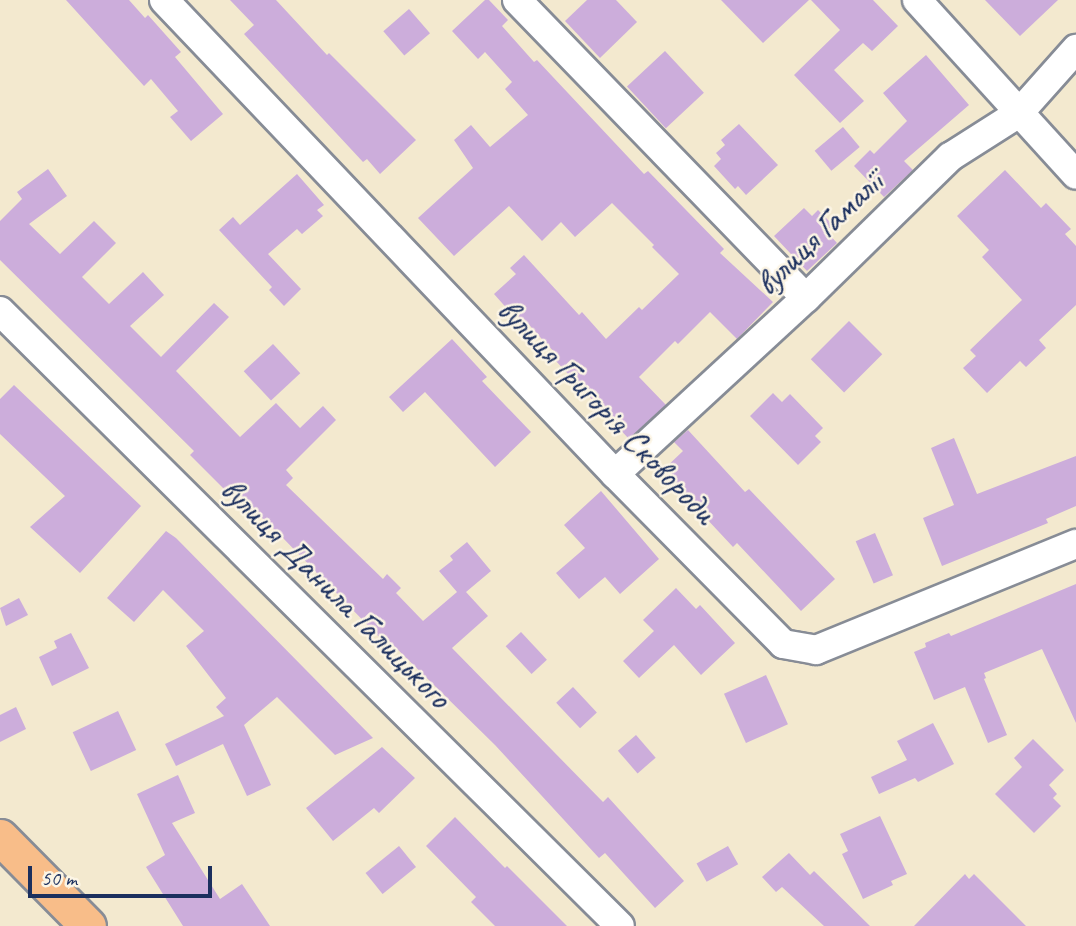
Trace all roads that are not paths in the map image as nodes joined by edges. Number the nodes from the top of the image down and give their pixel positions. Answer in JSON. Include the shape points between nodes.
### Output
{"nodes":[{"id":1,"x":163,"y":0,"type":"edge"},
{"id":2,"x":517,"y":0,"type":"edge"},
{"id":3,"x":917,"y":0,"type":"edge"},
{"id":4,"x":1076,"y":49,"type":"edge"},
{"id":5,"x":1019,"y":113,"type":"junction"},
{"id":6,"x":1076,"y":175,"type":"edge"},
{"id":7,"x":806,"y":298,"type":"junction"},
{"id":8,"x":0,"y":311,"type":"edge"},
{"id":9,"x":615,"y":474,"type":"junction"},
{"id":10,"x":1076,"y":544,"type":"edge"},
{"id":11,"x":0,"y":837,"type":"edge"},
{"id":12,"x":88,"y":926,"type":"edge"},
{"id":13,"x":620,"y":926,"type":"edge"}],
"edges":[{"from":1,"to":9,"type":"street","name":"вулиця Григорія Сковороди"},
{"from":2,"to":7,"type":"street"},
{"from":3,"to":5,"type":"street"},
{"from":4,"to":5,"type":"street","name":"вулиця Гамалії"},
{"from":5,"to":6,"type":"street"},
{"from":5,"to":7,"type":"street","name":"вулиця Гамалії","via":[[950,158]]},
{"from":7,"to":9,"type":"street","name":"вулиця Гамалії"},
{"from":8,"to":13,"type":"street","name":"вулиця Данила Галицького"},
{"from":9,"to":10,"type":"street","name":"вулиця Григорія Сковороди","via":[[783,644],[816,650]]},
{"from":11,"to":12,"type":"main road"}]}
